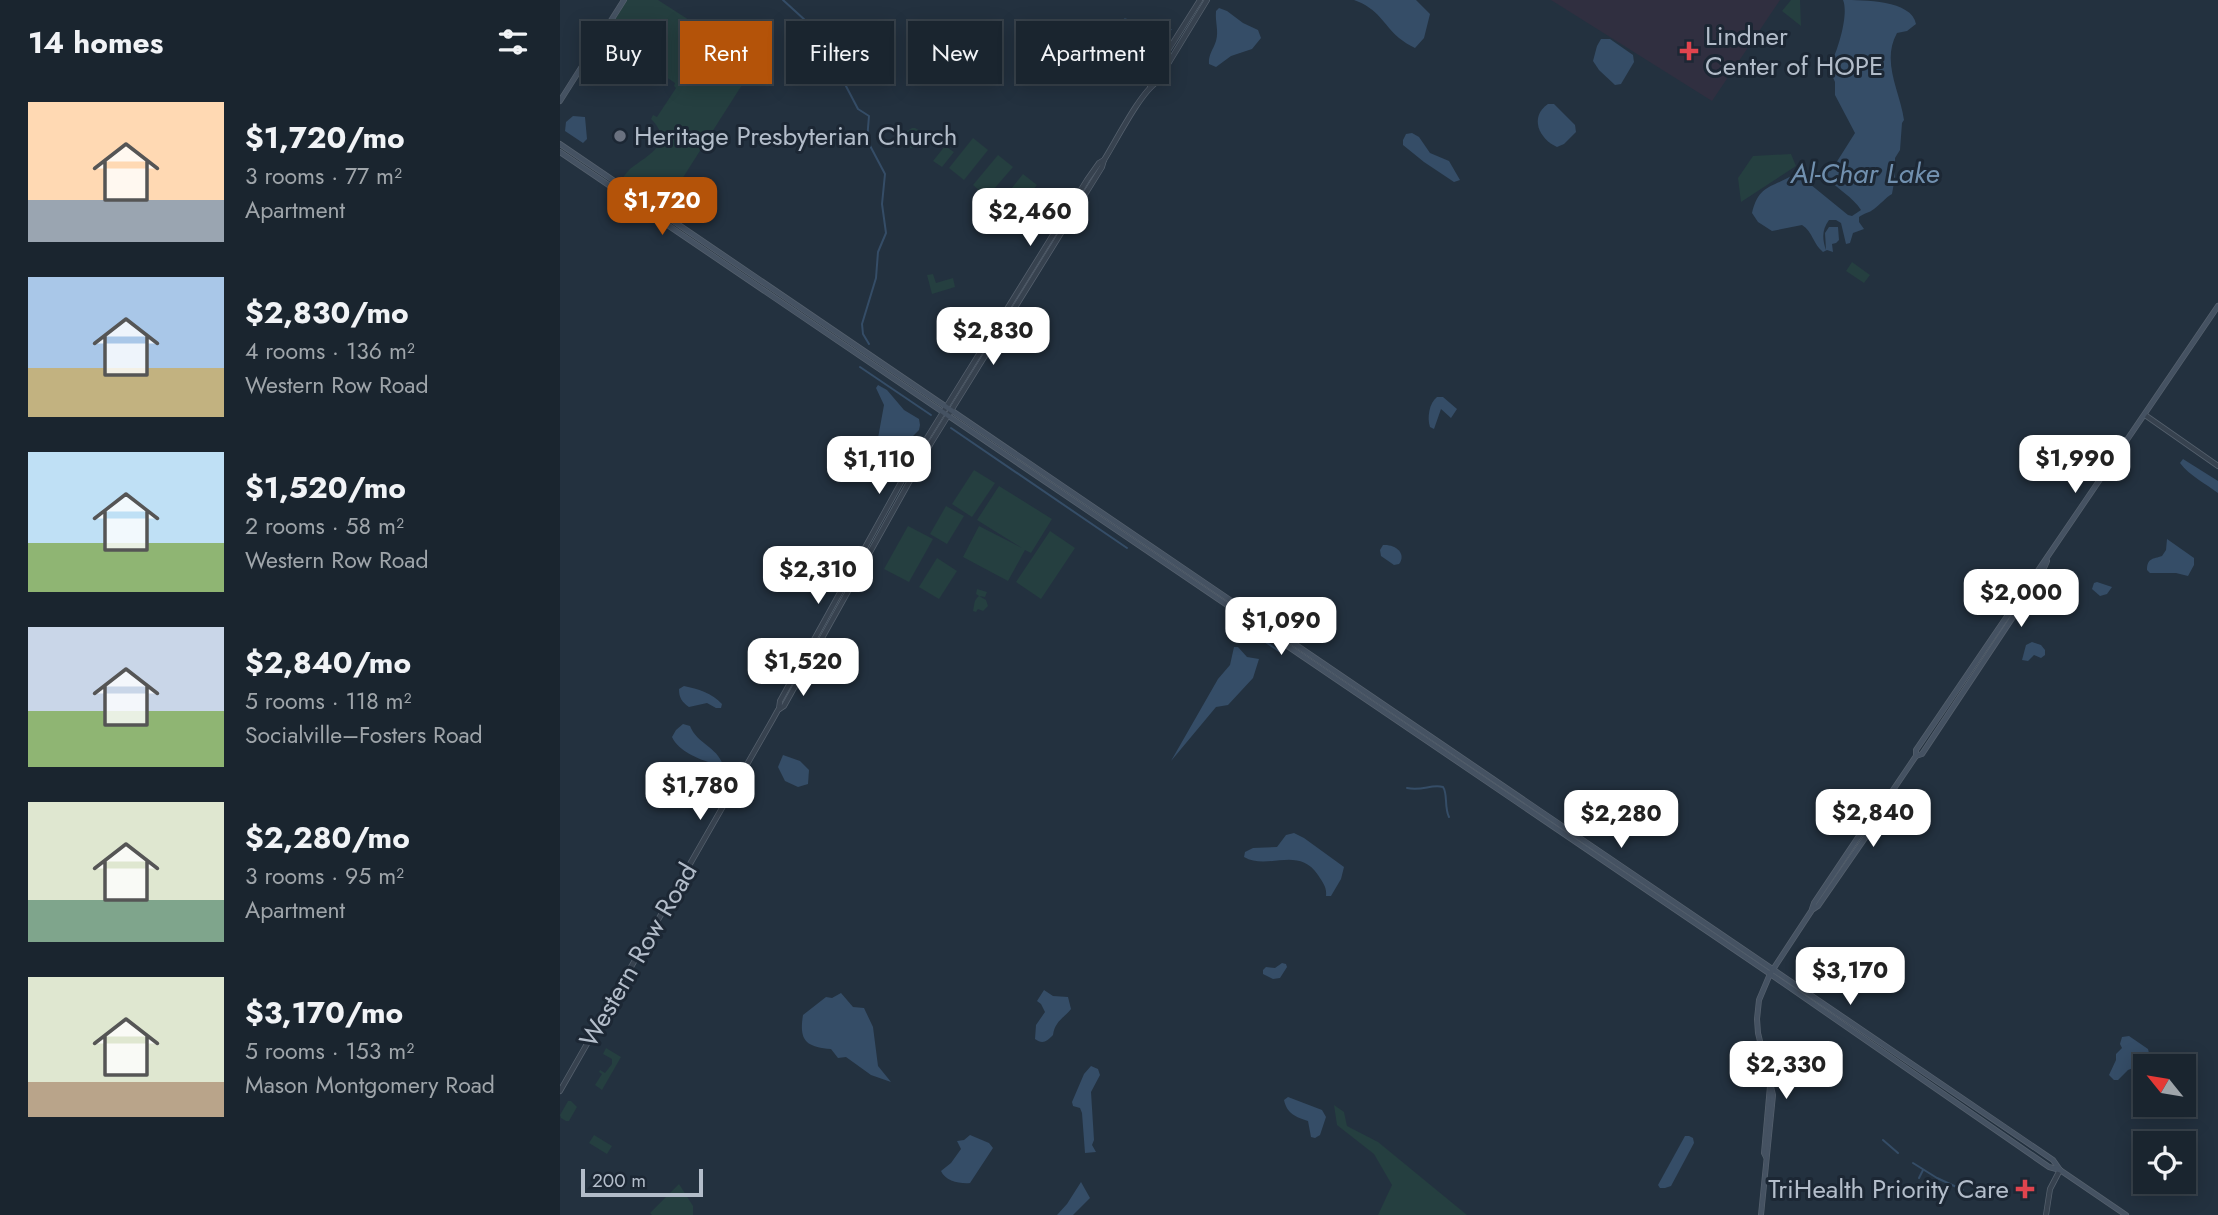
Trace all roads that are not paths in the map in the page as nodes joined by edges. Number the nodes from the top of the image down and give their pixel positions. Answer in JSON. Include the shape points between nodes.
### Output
{"nodes":[{"id":1,"x":624,"y":0,"type":"edge"},
{"id":2,"x":1200,"y":0,"type":"edge"},
{"id":3,"x":1208,"y":0,"type":"edge"},
{"id":4,"x":1150,"y":87,"type":"junction"},
{"id":5,"x":560,"y":101,"type":"edge"},
{"id":6,"x":560,"y":144,"type":"edge"},
{"id":7,"x":560,"y":152,"type":"edge"},
{"id":8,"x":2218,"y":306,"type":"edge"},
{"id":9,"x":949,"y":407,"type":"junction"},
{"id":10,"x":945,"y":413,"type":"junction"},
{"id":11,"x":2145,"y":415,"type":"junction"},
{"id":12,"x":2218,"y":466,"type":"edge"},
{"id":13,"x":1773,"y":968,"type":"junction"},
{"id":14,"x":1770,"y":974,"type":"junction"},
{"id":15,"x":560,"y":1091,"type":"edge"},
{"id":16,"x":2060,"y":1170,"type":"junction"},
{"id":17,"x":1761,"y":1215,"type":"edge"},
{"id":18,"x":2046,"y":1215,"type":"edge"},
{"id":19,"x":2126,"y":1215,"type":"edge"}],
"edges":[{"from":1,"to":5,"type":"main road"},
{"from":2,"to":4,"type":"street","name":"Western Row Road","via":[[1150,79]]},
{"from":3,"to":4,"type":"street","name":"Western Row Road"},
{"from":4,"to":9,"type":"street","name":"Western Row Road"},
{"from":6,"to":9,"type":"main road"},
{"from":7,"to":10,"type":"main road"},
{"from":8,"to":11,"type":"main road"},
{"from":9,"to":10,"type":"street","name":"Western Row Road"},
{"from":9,"to":13,"type":"main road"},
{"from":10,"to":14,"type":"main road"},
{"from":10,"to":15,"type":"street","name":"Western Row Road"},
{"from":11,"to":12,"type":"street"},
{"from":11,"to":13,"type":"main road","via":[[1916,750],[1872,828]]},
{"from":13,"to":14,"type":"main road"},
{"from":13,"to":16,"type":"main road","via":[[2053,1160]]},
{"from":14,"to":16,"type":"main road","via":[[2049,1167]]},
{"from":14,"to":17,"type":"main road","via":[[1759,997],[1757,1022],[1773,1104]]},
{"from":16,"to":18,"type":"street","via":[[2050,1189]]},
{"from":16,"to":19,"type":"main road"}]}
